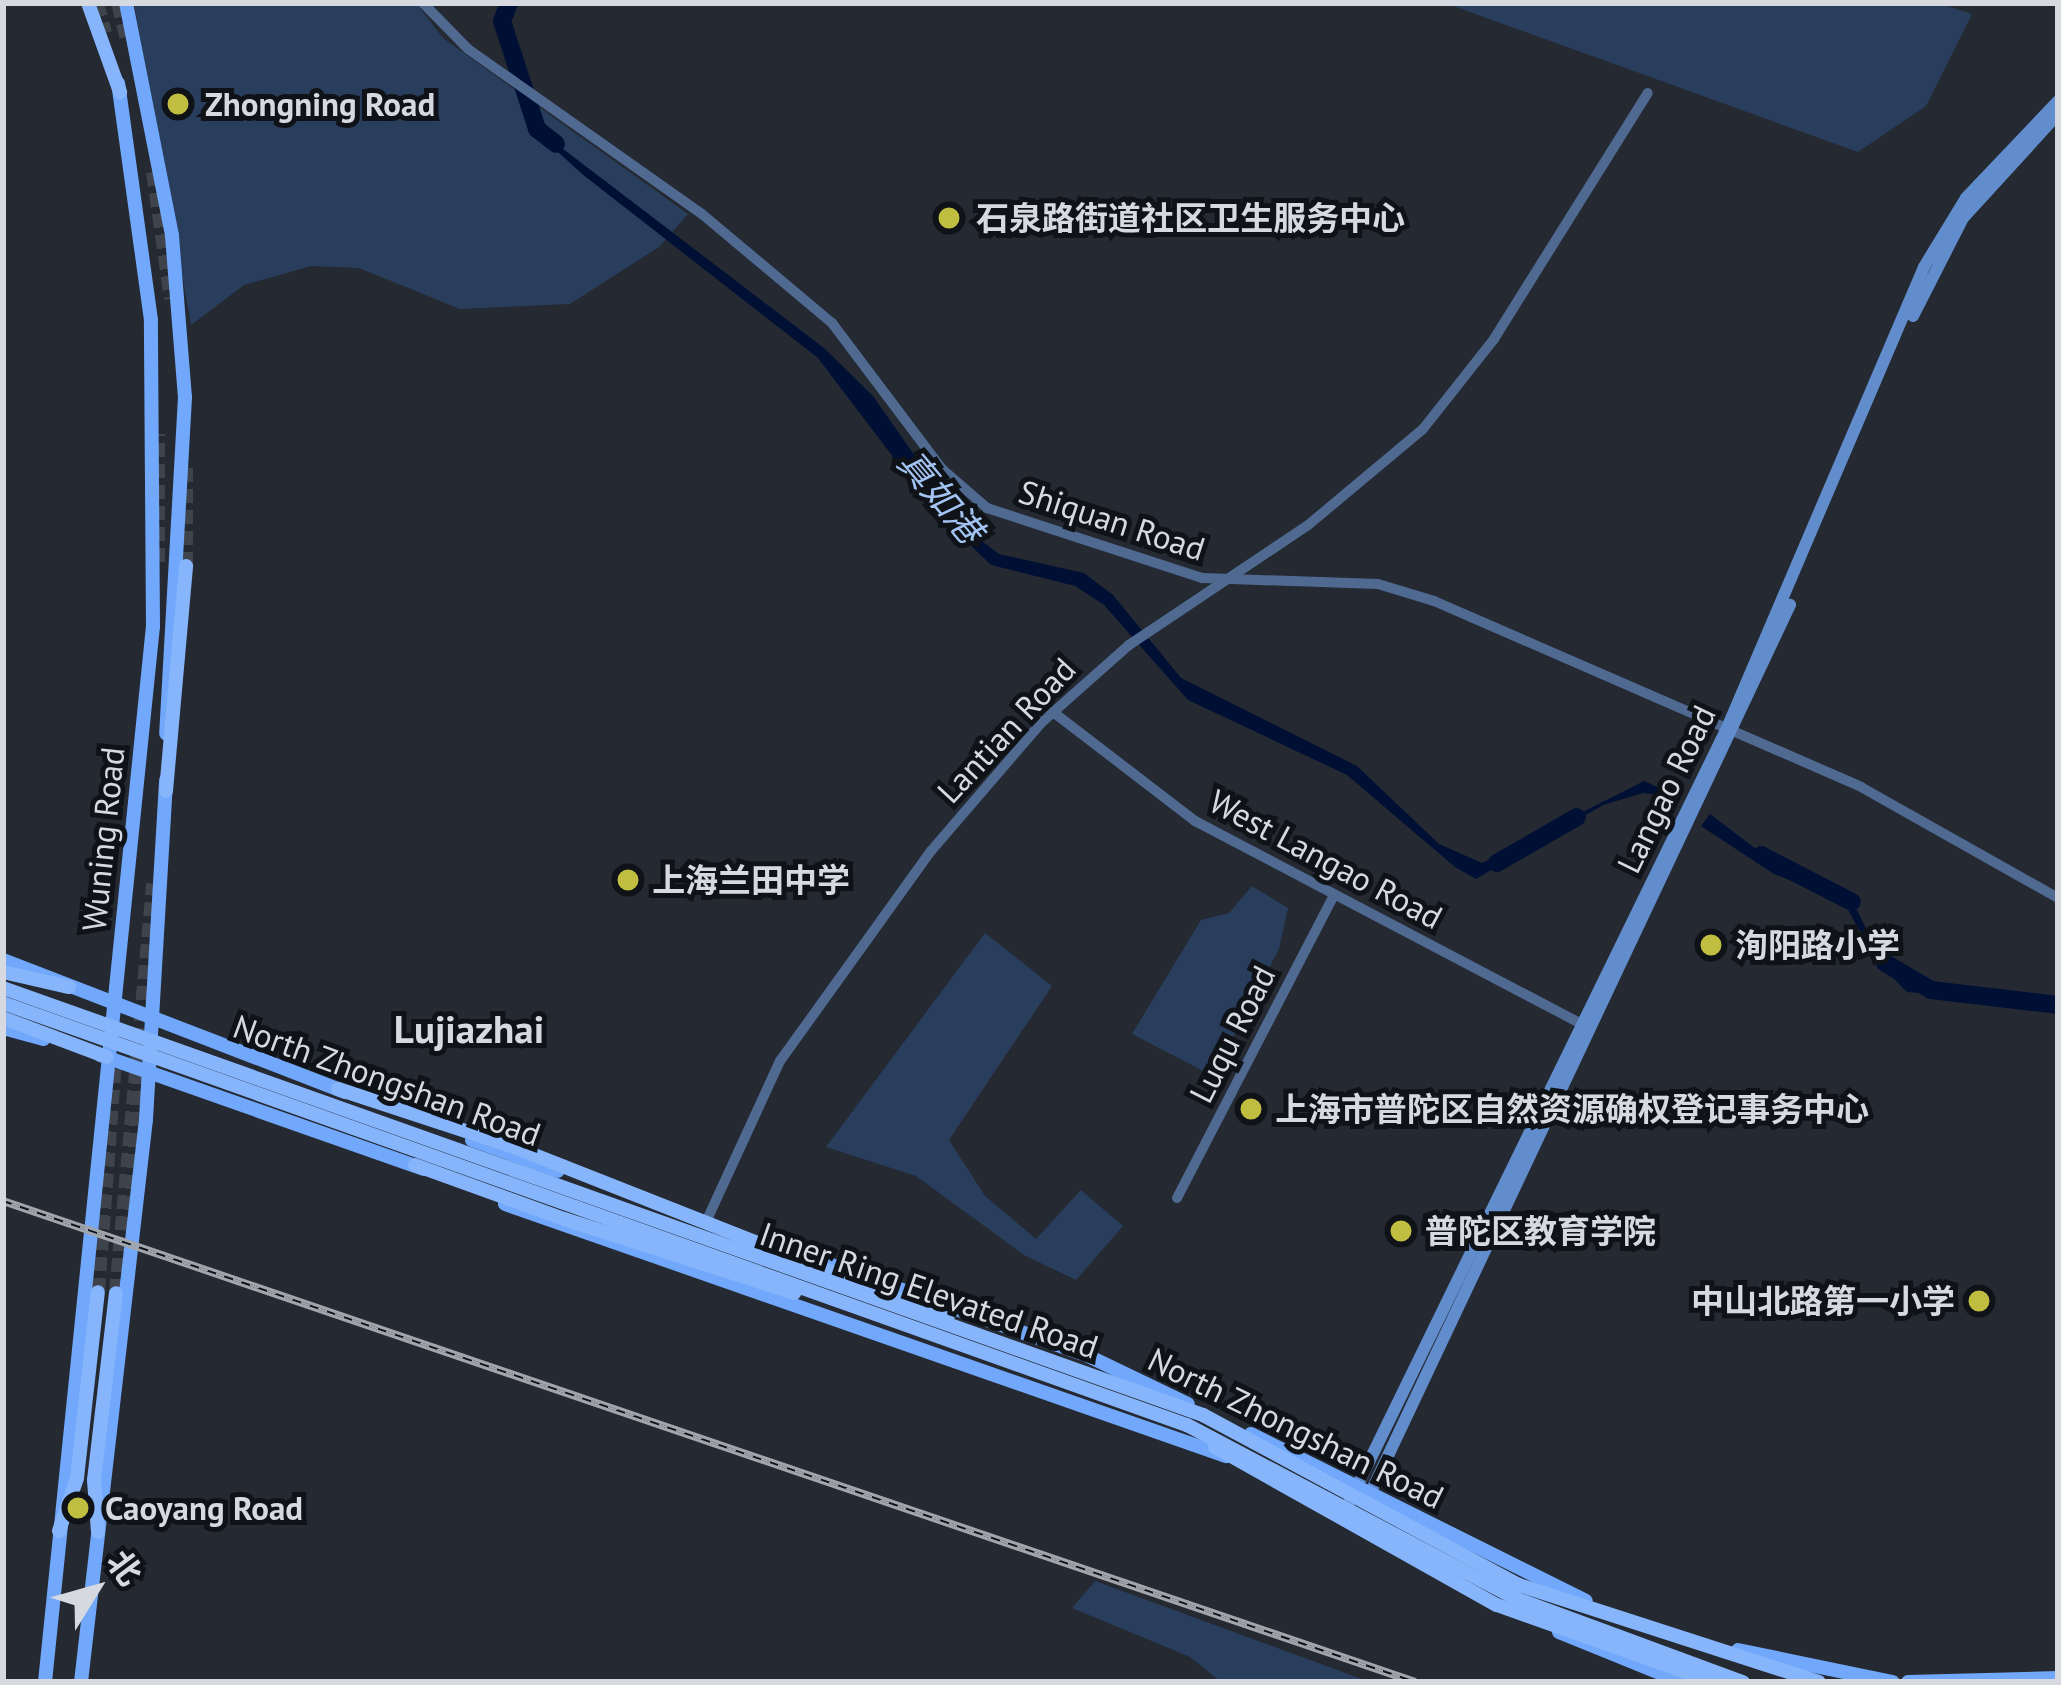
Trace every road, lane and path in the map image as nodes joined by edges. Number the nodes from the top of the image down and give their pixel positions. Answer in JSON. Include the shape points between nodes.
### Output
{"nodes":[{"id":1,"x":92,"y":3,"type":"edge"},
{"id":2,"x":126,"y":3,"type":"edge"},
{"id":3,"x":423,"y":3,"type":"edge"},
{"id":4,"x":120,"y":92,"type":"joint"},
{"id":5,"x":1648,"y":93,"type":"dead end"},
{"id":6,"x":2058,"y":101,"type":"edge"},
{"id":7,"x":2058,"y":114,"type":"edge"},
{"id":8,"x":186,"y":566,"type":"tunnel mouth"},
{"id":9,"x":1227,"y":582,"type":"junction"},
{"id":10,"x":1053,"y":712,"type":"junction"},
{"id":11,"x":1731,"y":730,"type":"junction"},
{"id":12,"x":166,"y":791,"type":"junction"},
{"id":13,"x":1334,"y":895,"type":"junction"},
{"id":14,"x":2058,"y":898,"type":"edge"},
{"id":15,"x":3,"y":960,"type":"edge"},
{"id":16,"x":3,"y":972,"type":"edge"},
{"id":17,"x":69,"y":987,"type":"junction"},
{"id":18,"x":3,"y":988,"type":"edge"},
{"id":19,"x":3,"y":1004,"type":"edge"},
{"id":20,"x":113,"y":1005,"type":"junction"},
{"id":21,"x":152,"y":1015,"type":"junction"},
{"id":22,"x":3,"y":1018,"type":"edge"},
{"id":23,"x":1586,"y":1026,"type":"junction"},
{"id":24,"x":3,"y":1028,"type":"edge"},
{"id":25,"x":107,"y":1057,"type":"junction"},
{"id":26,"x":150,"y":1069,"type":"junction"},
{"id":27,"x":338,"y":1089,"type":"junction"},
{"id":28,"x":415,"y":1165,"type":"junction"},
{"id":29,"x":1177,"y":1198,"type":"dead end"},
{"id":30,"x":706,"y":1222,"type":"junction"},
{"id":31,"x":687,"y":1273,"type":"junction"},
{"id":32,"x":98,"y":1292,"type":"tunnel mouth"},
{"id":33,"x":116,"y":1293,"type":"tunnel mouth"},
{"id":34,"x":863,"y":1310,"type":"junction"},
{"id":35,"x":1006,"y":1346,"type":"junction"},
{"id":36,"x":1187,"y":1425,"type":"junction"},
{"id":37,"x":1365,"y":1488,"type":"junction"},
{"id":38,"x":1347,"y":1522,"type":"junction"},
{"id":39,"x":59,"y":1531,"type":"junction"},
{"id":40,"x":98,"y":1532,"type":"junction"},
{"id":41,"x":2058,"y":1678,"type":"edge"},
{"id":42,"x":45,"y":1682,"type":"edge"},
{"id":43,"x":81,"y":1682,"type":"edge"},
{"id":44,"x":1682,"y":1682,"type":"edge"},
{"id":45,"x":1714,"y":1682,"type":"edge"},
{"id":46,"x":1743,"y":1682,"type":"edge"},
{"id":47,"x":1819,"y":1682,"type":"edge"},
{"id":48,"x":1893,"y":1682,"type":"edge"},
{"id":49,"x":1908,"y":1682,"type":"edge"}],
"edges":[{"from":1,"to":4,"type":"highway"},
{"from":2,"to":12,"type":"main road","via":[[169,216],[185,398]]},
{"from":3,"to":9,"type":"street","name":"Shiquan Road","via":[[832,323],[942,469],[987,508]]},
{"from":4,"to":20,"type":"main road","name":"Wuning Road","via":[[151,320],[156,497],[153,626]]},
{"from":5,"to":9,"type":"street","name":"Lantian Road","via":[[1449,401],[1355,489]]},
{"from":6,"to":11,"type":"main road","name":"Langao Road","via":[[1966,198],[1924,267]]},
{"from":7,"to":11,"type":"main road","name":"Langao Road","via":[[1976,201],[1942,254]]},
{"from":8,"to":12,"type":"highway"},
{"from":9,"to":10,"type":"street","name":"Lantian Road","via":[[1129,645]]},
{"from":9,"to":11,"type":"street","name":"Shiquan Road","via":[[1405,590]]},
{"from":10,"to":13,"type":"street","name":"West Langao Road","via":[[1195,821]]},
{"from":10,"to":30,"type":"street","name":"Lantian Road","via":[[932,851],[795,1038]]},
{"from":11,"to":14,"type":"street","name":"Shiquan Road","via":[[1869,791]]},
{"from":11,"to":23,"type":"main road","name":"Langao Road"},
{"from":12,"to":21,"type":"main road"},
{"from":13,"to":23,"type":"street","name":"West Langao Road"},
{"from":13,"to":29,"type":"street","name":"Luqu Road"},
{"from":15,"to":17,"type":"main road","name":"North Zhongshan Road"},
{"from":16,"to":17,"type":"highway"},
{"from":17,"to":20,"type":"main road","name":"North Zhongshan Road"},
{"from":18,"to":35,"type":"highway","name":"Inner Ring Elevated Road","bridge":true},
{"from":19,"to":34,"type":"highway","name":"Inner Ring Elevated Road","bridge":true},
{"from":20,"to":21,"type":"main road","name":"North Zhongshan Road"},
{"from":20,"to":25,"type":"main road","name":"Wuning Road"},
{"from":21,"to":26,"type":"main road"},
{"from":21,"to":27,"type":"main road","name":"North Zhongshan Road"},
{"from":22,"to":25,"type":"highway"},
{"from":23,"to":37,"type":"main road","name":"Langao Road"},
{"from":24,"to":25,"type":"main road","name":"North Zhongshan Road"},
{"from":25,"to":26,"type":"main road","name":"North Zhongshan Road"},
{"from":25,"to":39,"type":"main road","name":"Wuning Road"},
{"from":26,"to":28,"type":"main road","name":"North Zhongshan Road"},
{"from":26,"to":40,"type":"main road"},
{"from":27,"to":30,"type":"main road","name":"North Zhongshan Road"},
{"from":27,"to":35,"type":"highway","bridge":true,"via":[[911,1300]]},
{"from":28,"to":31,"type":"main road","name":"North Zhongshan Road"},
{"from":28,"to":34,"type":"highway","bridge":true},
{"from":30,"to":31,"type":"street","name":"Lantian Road"},
{"from":30,"to":37,"type":"main road","name":"North Zhongshan Road","via":[[1085,1355]]},
{"from":31,"to":38,"type":"main road","name":"North Zhongshan Road","via":[[1184,1439]]},
{"from":32,"to":39,"type":"highway","via":[[76,1478]]},
{"from":33,"to":40,"type":"highway","via":[[94,1480]]},
{"from":34,"to":36,"type":"highway","name":"Inner Ring Elevated Road","bridge":true},
{"from":35,"to":47,"type":"highway","name":"Inner Ring Elevated Road","bridge":true,"via":[[1203,1415],[1519,1585]]},
{"from":36,"to":45,"type":"highway","bridge":true,"via":[[1263,1479],[1497,1605]]},
{"from":36,"to":46,"type":"highway","name":"Inner Ring Elevated Road","bridge":true,"via":[[1517,1599]]},
{"from":37,"to":38,"type":"main road","name":"Langao Road"},
{"from":37,"to":48,"type":"main road","name":"North Zhongshan Road","via":[[1636,1620]]},
{"from":38,"to":44,"type":"main road","name":"North Zhongshan Road","via":[[1584,1644]]},
{"from":39,"to":42,"type":"main road","name":"Wuning Road"},
{"from":40,"to":43,"type":"main road"},
{"from":41,"to":49,"type":"main road"}]}
